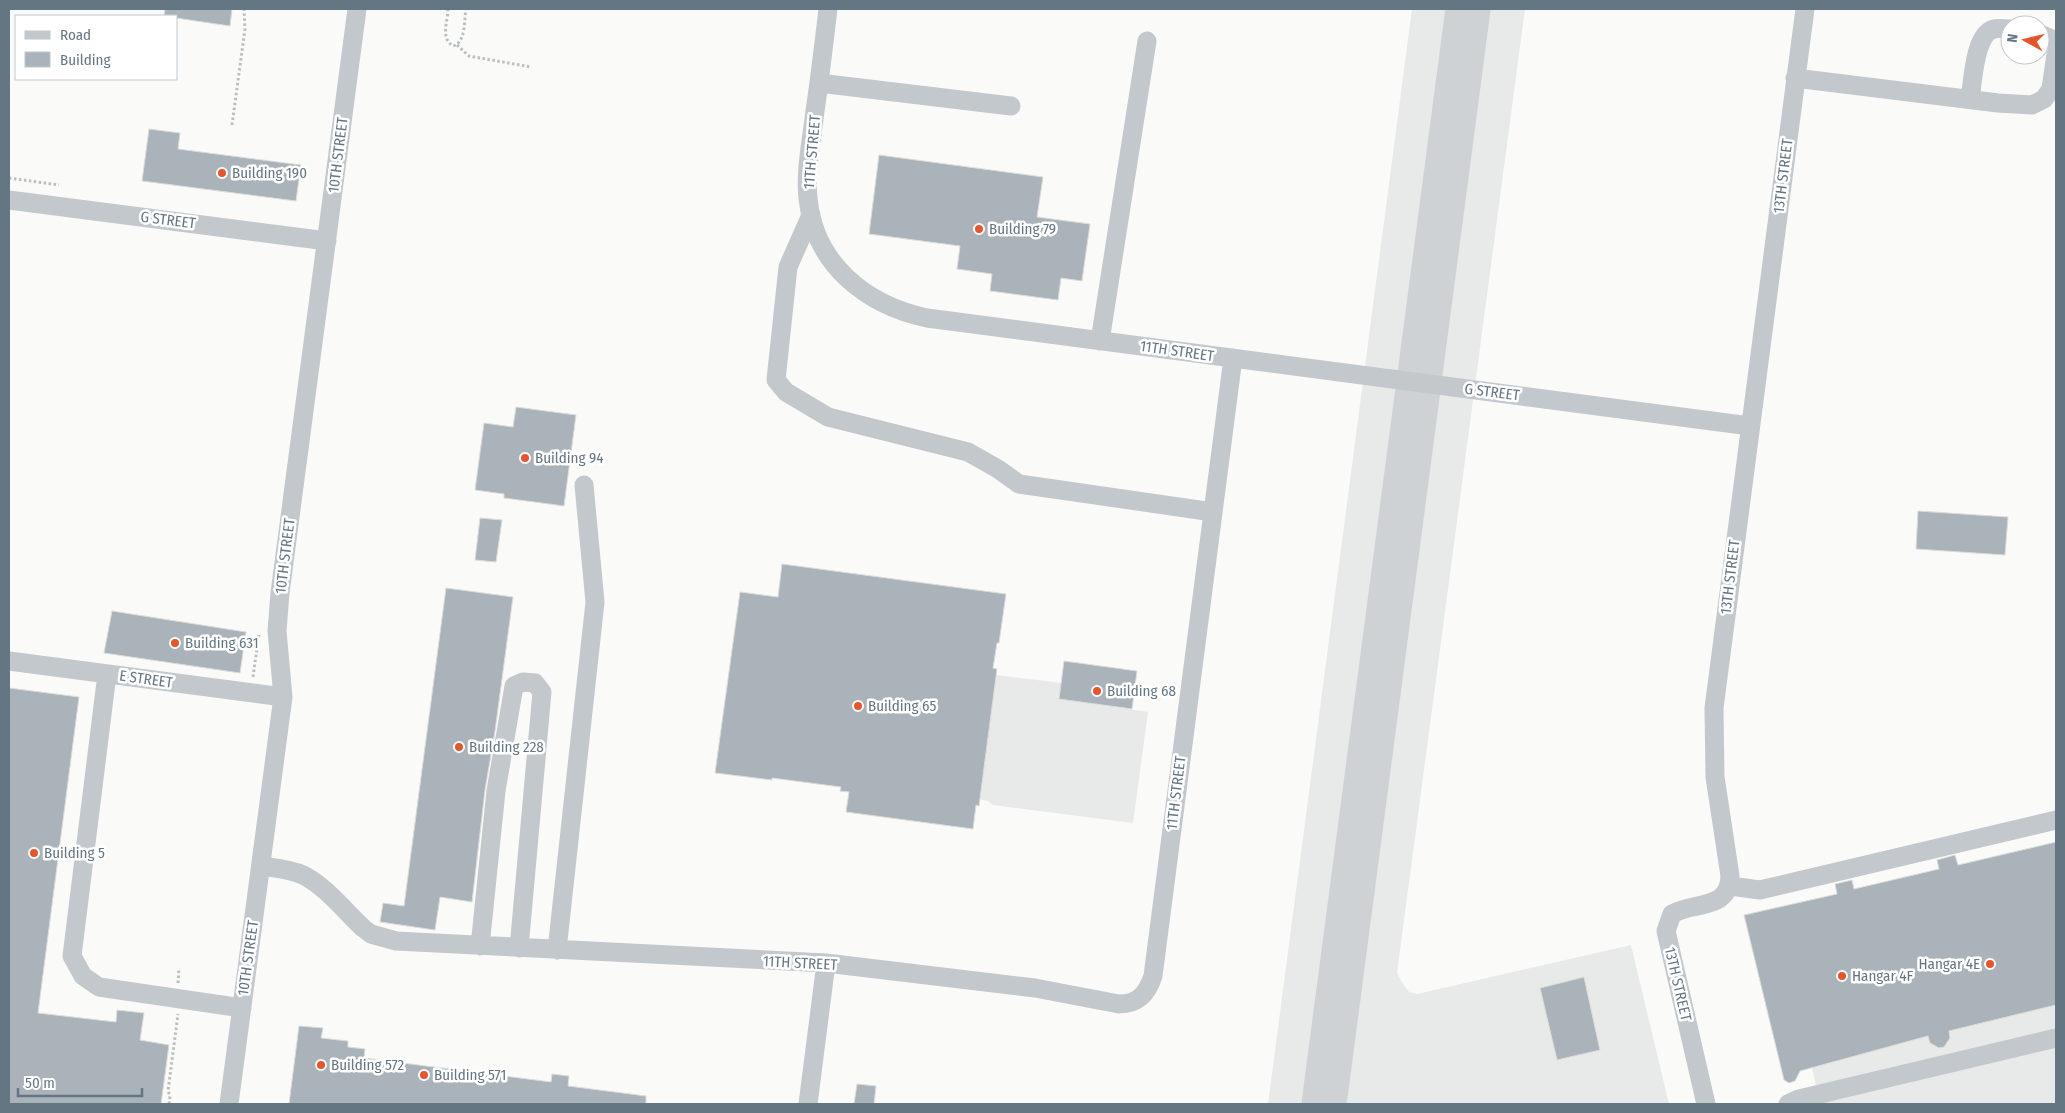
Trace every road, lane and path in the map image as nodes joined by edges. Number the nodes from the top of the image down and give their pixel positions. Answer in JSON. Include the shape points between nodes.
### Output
{"nodes":[{"id":1,"x":244,"y":9,"type":"edge"},
{"id":2,"x":357,"y":9,"type":"edge"},
{"id":3,"x":448,"y":9,"type":"edge"},
{"id":4,"x":466,"y":9,"type":"edge"},
{"id":5,"x":828,"y":9,"type":"edge"},
{"id":6,"x":1805,"y":9,"type":"edge"},
{"id":7,"x":2000,"y":29,"type":"edge"},
{"id":8,"x":1148,"y":41,"type":"dead end"},
{"id":9,"x":457,"y":45,"type":"junction"},
{"id":10,"x":2056,"y":54,"type":"edge"},
{"id":11,"x":531,"y":66,"type":"dead end"},
{"id":12,"x":1795,"y":78,"type":"junction"},
{"id":13,"x":819,"y":83,"type":"junction"},
{"id":14,"x":1970,"y":99,"type":"junction"},
{"id":15,"x":1011,"y":106,"type":"dead end"},
{"id":16,"x":232,"y":125,"type":"dead end"},
{"id":17,"x":9,"y":178,"type":"edge"},
{"id":18,"x":59,"y":185,"type":"dead end"},
{"id":19,"x":9,"y":200,"type":"edge"},
{"id":20,"x":811,"y":216,"type":"junction"},
{"id":21,"x":327,"y":241,"type":"junction"},
{"id":22,"x":1100,"y":340,"type":"junction"},
{"id":23,"x":1233,"y":358,"type":"junction"},
{"id":24,"x":1750,"y":426,"type":"junction"},
{"id":25,"x":584,"y":485,"type":"dead end"},
{"id":26,"x":1213,"y":512,"type":"junction"},
{"id":27,"x":9,"y":661,"type":"edge"},
{"id":28,"x":107,"y":674,"type":"junction"},
{"id":29,"x":283,"y":697,"type":"junction"},
{"id":30,"x":2056,"y":820,"type":"edge"},
{"id":31,"x":261,"y":866,"type":"junction"},
{"id":32,"x":1730,"y":886,"type":"junction"},
{"id":33,"x":480,"y":946,"type":"junction"},
{"id":34,"x":519,"y":948,"type":"junction"},
{"id":35,"x":557,"y":950,"type":"junction"},
{"id":36,"x":826,"y":963,"type":"junction"},
{"id":37,"x":180,"y":968,"type":"dead end"},
{"id":38,"x":178,"y":998,"type":"junction"},
{"id":39,"x":242,"y":1008,"type":"junction"},
{"id":40,"x":2056,"y":1038,"type":"edge"},
{"id":41,"x":169,"y":1104,"type":"edge"},
{"id":42,"x":229,"y":1104,"type":"edge"},
{"id":43,"x":808,"y":1104,"type":"edge"},
{"id":44,"x":1706,"y":1104,"type":"edge"},
{"id":45,"x":1788,"y":1104,"type":"edge"}],
"edges":[{"from":1,"to":16,"type":"path","via":[[245,29]]},
{"from":2,"to":21,"type":"street","name":"10TH STREET"},
{"from":3,"to":9,"type":"path","via":[[445,36],[448,43]]},
{"from":4,"to":9,"type":"path","via":[[461,40]]},
{"from":5,"to":13,"type":"street","name":"11TH STREET"},
{"from":6,"to":12,"type":"street","name":"13TH STREET"},
{"from":7,"to":14,"type":"street","via":[[1993,29],[1983,36]]},
{"from":8,"to":22,"type":"street"},
{"from":9,"to":11,"type":"path","via":[[469,56]]},
{"from":10,"to":14,"type":"street","via":[[2051,89],[2044,99],[2021,106]]},
{"from":12,"to":14,"type":"street"},
{"from":12,"to":24,"type":"street","name":"13TH STREET"},
{"from":13,"to":15,"type":"street"},
{"from":13,"to":20,"type":"street","name":"11TH STREET","via":[[807,182]]},
{"from":17,"to":18,"type":"path"},
{"from":19,"to":21,"type":"street","name":"G STREET"},
{"from":20,"to":22,"type":"street","name":"11TH STREET","via":[[819,238],[846,278],[895,309],[927,318]]},
{"from":20,"to":26,"type":"street","via":[[788,267],[776,380],[786,392],[828,417],[968,452],[1019,484]]},
{"from":21,"to":29,"type":"street","name":"10TH STREET","via":[[280,593],[277,631]]},
{"from":22,"to":23,"type":"street","name":"11TH STREET"},
{"from":23,"to":24,"type":"street","name":"G STREET"},
{"from":23,"to":26,"type":"street","name":"11TH STREET"},
{"from":24,"to":32,"type":"street","name":"13TH STREET","via":[[1714,708],[1716,777]]},
{"from":25,"to":35,"type":"street","via":[[595,602]]},
{"from":26,"to":36,"type":"street","name":"11TH STREET","via":[[1153,976],[1146,993],[1133,1002],[1119,1004],[1035,988]]},
{"from":27,"to":28,"type":"street","name":"E STREET"},
{"from":28,"to":29,"type":"street","name":"E STREET"},
{"from":28,"to":38,"type":"street","via":[[72,956],[83,976],[99,987]]},
{"from":29,"to":31,"type":"street","name":"10TH STREET"},
{"from":30,"to":32,"type":"street","via":[[1760,890]]},
{"from":31,"to":33,"type":"street","name":"11TH STREET","via":[[306,876],[372,934],[396,941]]},
{"from":31,"to":39,"type":"street","name":"10TH STREET"},
{"from":32,"to":44,"type":"street","name":"13TH STREET","via":[[1716,901],[1672,914],[1666,931]]},
{"from":33,"to":34,"type":"street","name":"11TH STREET"},
{"from":33,"to":34,"type":"street","via":[[496,791],[514,686],[523,682],[534,683],[542,692]]},
{"from":34,"to":35,"type":"street","name":"11TH STREET"},
{"from":35,"to":36,"type":"street","name":"11TH STREET"},
{"from":36,"to":43,"type":"street"},
{"from":37,"to":38,"type":"path"},
{"from":38,"to":39,"type":"street"},
{"from":38,"to":41,"type":"path"},
{"from":39,"to":42,"type":"street","name":"10TH STREET"},
{"from":40,"to":45,"type":"street"}]}
